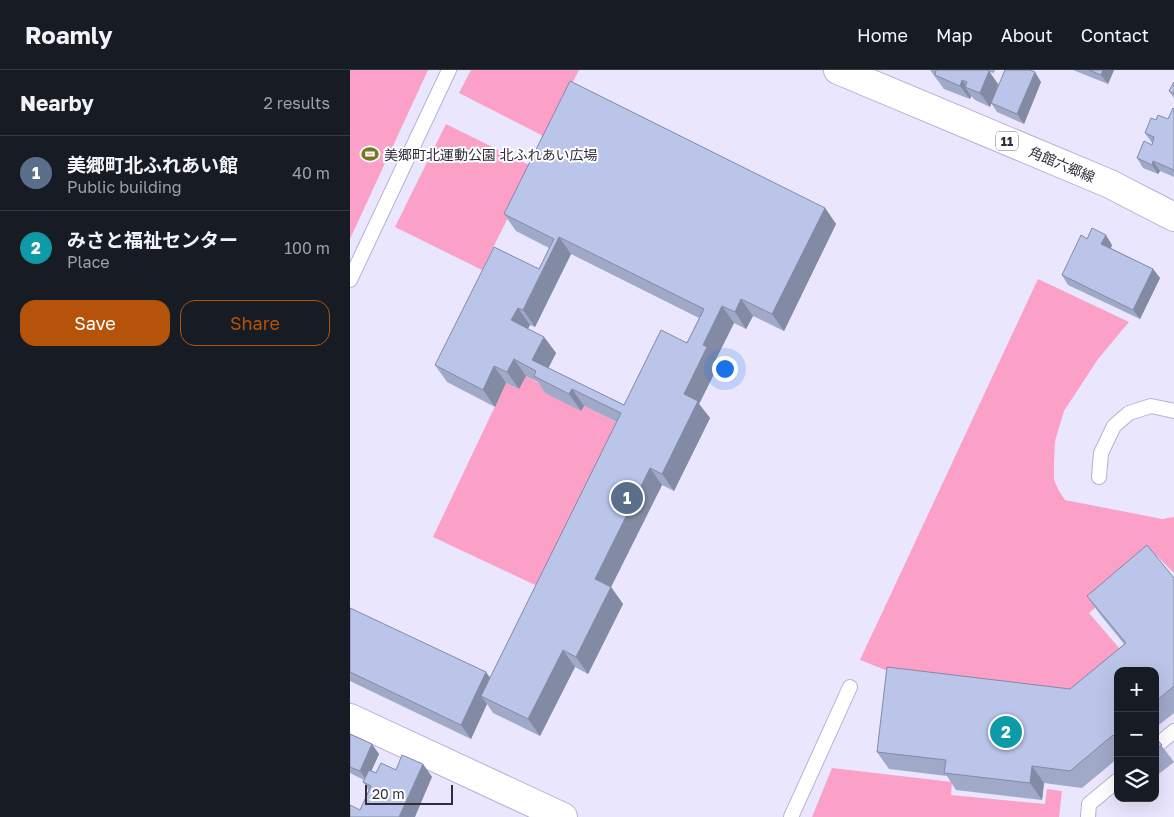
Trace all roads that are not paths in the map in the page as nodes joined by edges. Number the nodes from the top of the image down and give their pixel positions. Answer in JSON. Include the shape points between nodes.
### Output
{"nodes":[{"id":1,"x":449,"y":70,"type":"edge"},
{"id":2,"x":838,"y":70,"type":"edge"},
{"id":3,"x":1174,"y":217,"type":"edge"},
{"id":4,"x":350,"y":280,"type":"edge"},
{"id":5,"x":1174,"y":411,"type":"edge"},
{"id":6,"x":1100,"y":477,"type":"dead end"},
{"id":7,"x":850,"y":687,"type":"dead end"},
{"id":8,"x":350,"y":718,"type":"edge"},
{"id":9,"x":1174,"y":731,"type":"edge"},
{"id":10,"x":1159,"y":744,"type":"edge"},
{"id":11,"x":1114,"y":783,"type":"edge"},
{"id":12,"x":564,"y":817,"type":"edge"},
{"id":13,"x":791,"y":817,"type":"edge"},
{"id":14,"x":1088,"y":817,"type":"edge"}],
"edges":[{"from":1,"to":4,"type":"lane"},
{"from":2,"to":3,"type":"main road","name":"角館六郷線","number":"11","via":[[1110,184]]},
{"from":5,"to":6,"type":"lane","via":[[1151,406],[1124,417],[1114,426],[1101,453]]},
{"from":7,"to":13,"type":"lane"},
{"from":8,"to":12,"type":"main road"},
{"from":9,"to":10,"type":"lane"},
{"from":11,"to":14,"type":"lane","via":[[1089,804]]}]}
